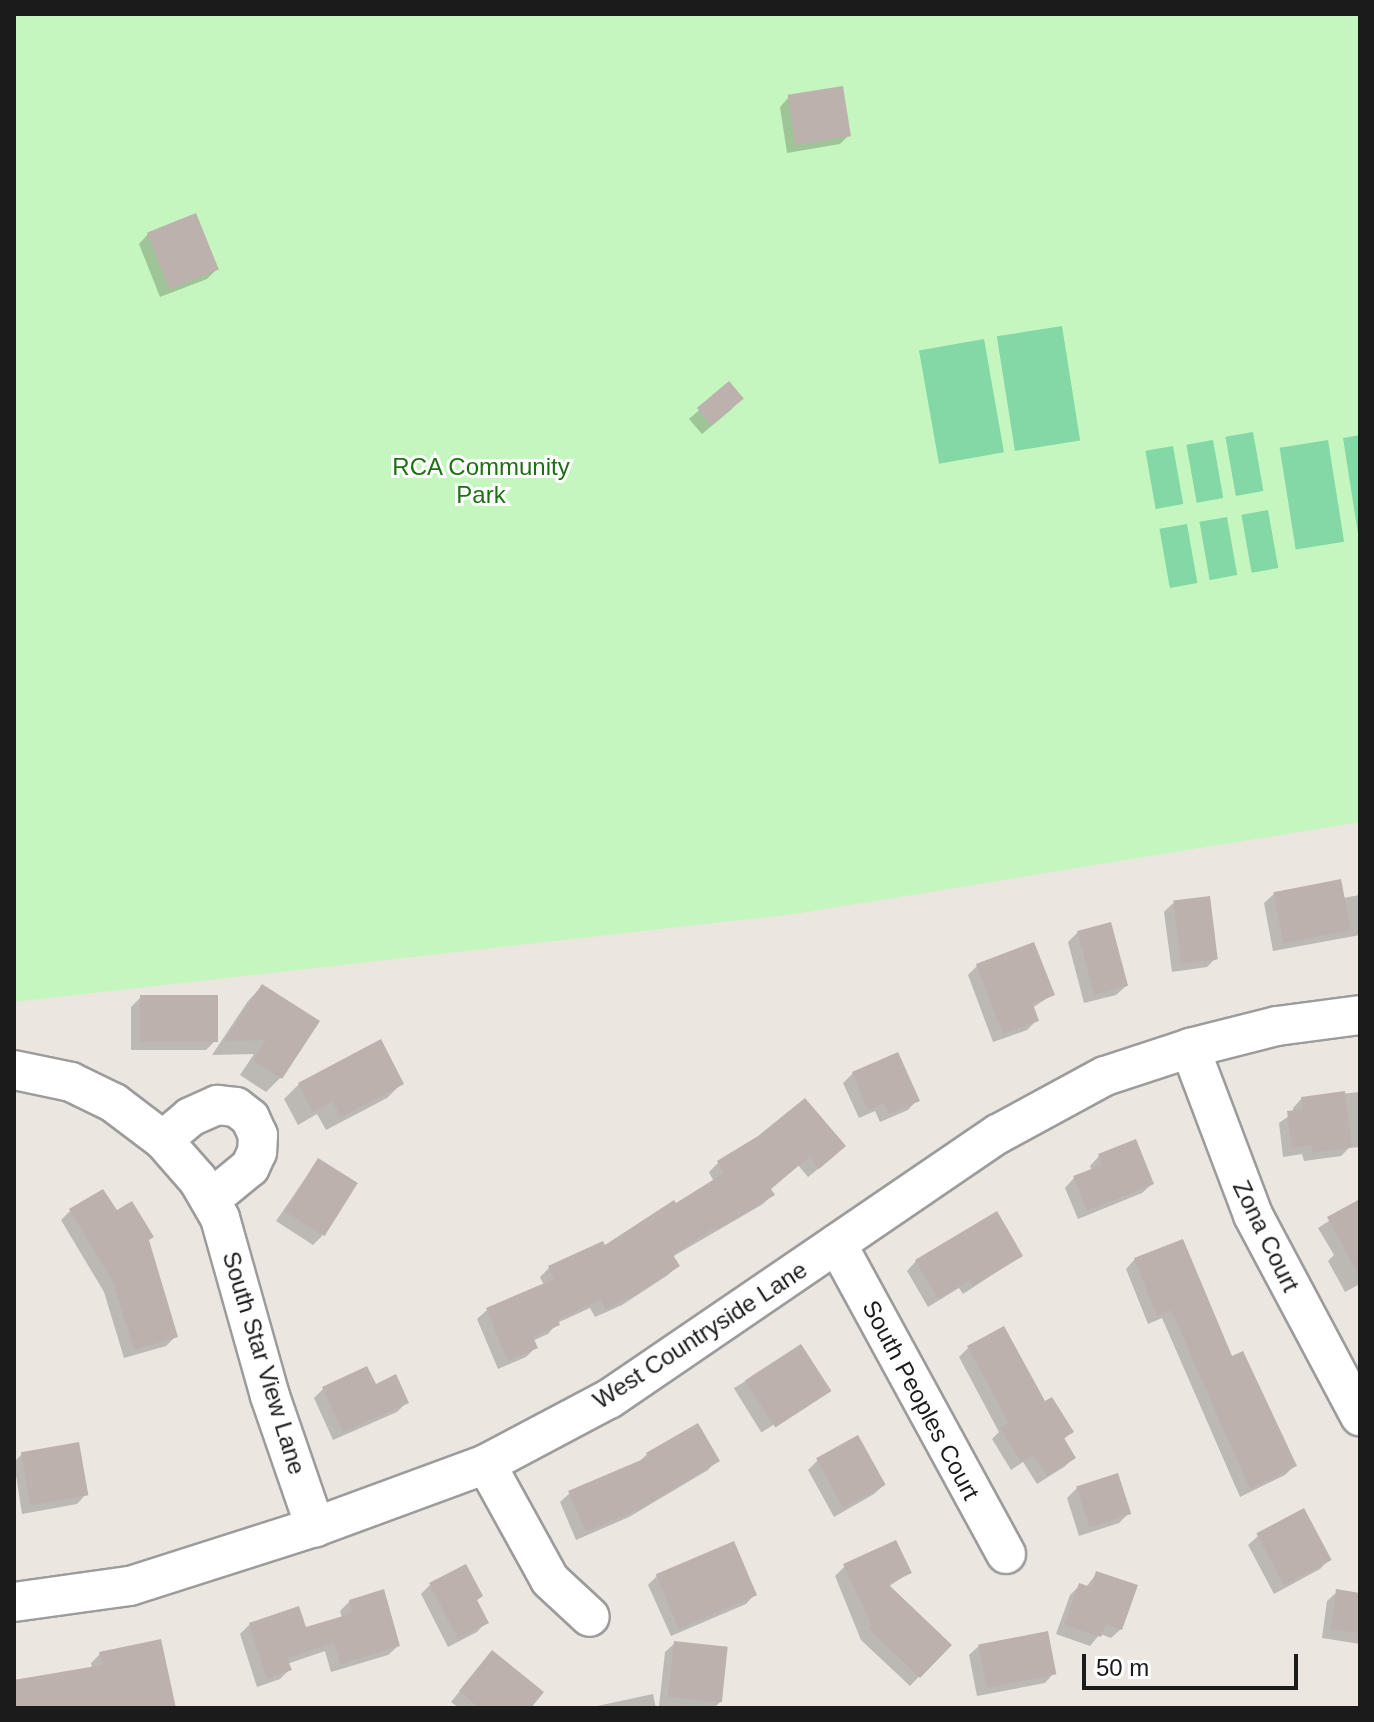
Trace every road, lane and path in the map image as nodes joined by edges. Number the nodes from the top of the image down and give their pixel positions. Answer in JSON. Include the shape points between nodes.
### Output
{"nodes":[{"id":1,"x":1360,"y":1015,"type":"edge"},
{"id":2,"x":1190,"y":1048,"type":"junction"},
{"id":3,"x":14,"y":1070,"type":"edge"},
{"id":4,"x":163,"y":1140,"type":"junction"},
{"id":5,"x":211,"y":1199,"type":"junction"},
{"id":6,"x":837,"y":1244,"type":"junction"},
{"id":7,"x":1349,"y":1370,"type":"edge"},
{"id":8,"x":1360,"y":1416,"type":"edge"},
{"id":9,"x":486,"y":1464,"type":"junction"},
{"id":10,"x":315,"y":1527,"type":"junction"},
{"id":11,"x":1006,"y":1554,"type":"dead end"},
{"id":12,"x":14,"y":1602,"type":"edge"},
{"id":13,"x":590,"y":1617,"type":"dead end"}],
"edges":[{"from":1,"to":2,"type":"street","name":"West Countryside Lane","via":[[1277,1026]]},
{"from":2,"to":6,"type":"street","name":"West Countryside Lane","via":[[1105,1076],[998,1134]]},
{"from":2,"to":7,"type":"street","name":"Zona Court","via":[[1253,1215]]},
{"from":3,"to":4,"type":"street","name":"South Star View Lane","via":[[46,1074],[93,1091]]},
{"from":4,"to":5,"type":"street","name":"South Star View Lane"},
{"from":4,"to":5,"type":"street","via":[[190,1117],[217,1105],[236,1107],[250,1118],[258,1135],[254,1160]]},
{"from":5,"to":10,"type":"street","name":"South Star View Lane"},
{"from":6,"to":9,"type":"street","name":"West Countryside Lane","via":[[609,1399]]},
{"from":6,"to":11,"type":"street","name":"South Peoples Court"},
{"from":7,"to":8,"type":"street","name":"Zona Court"},
{"from":9,"to":10,"type":"street","name":"West Countryside Lane"},
{"from":9,"to":13,"type":"street","via":[[550,1580]]},
{"from":10,"to":12,"type":"street","name":"West Countryside Lane","via":[[130,1586]]}]}
